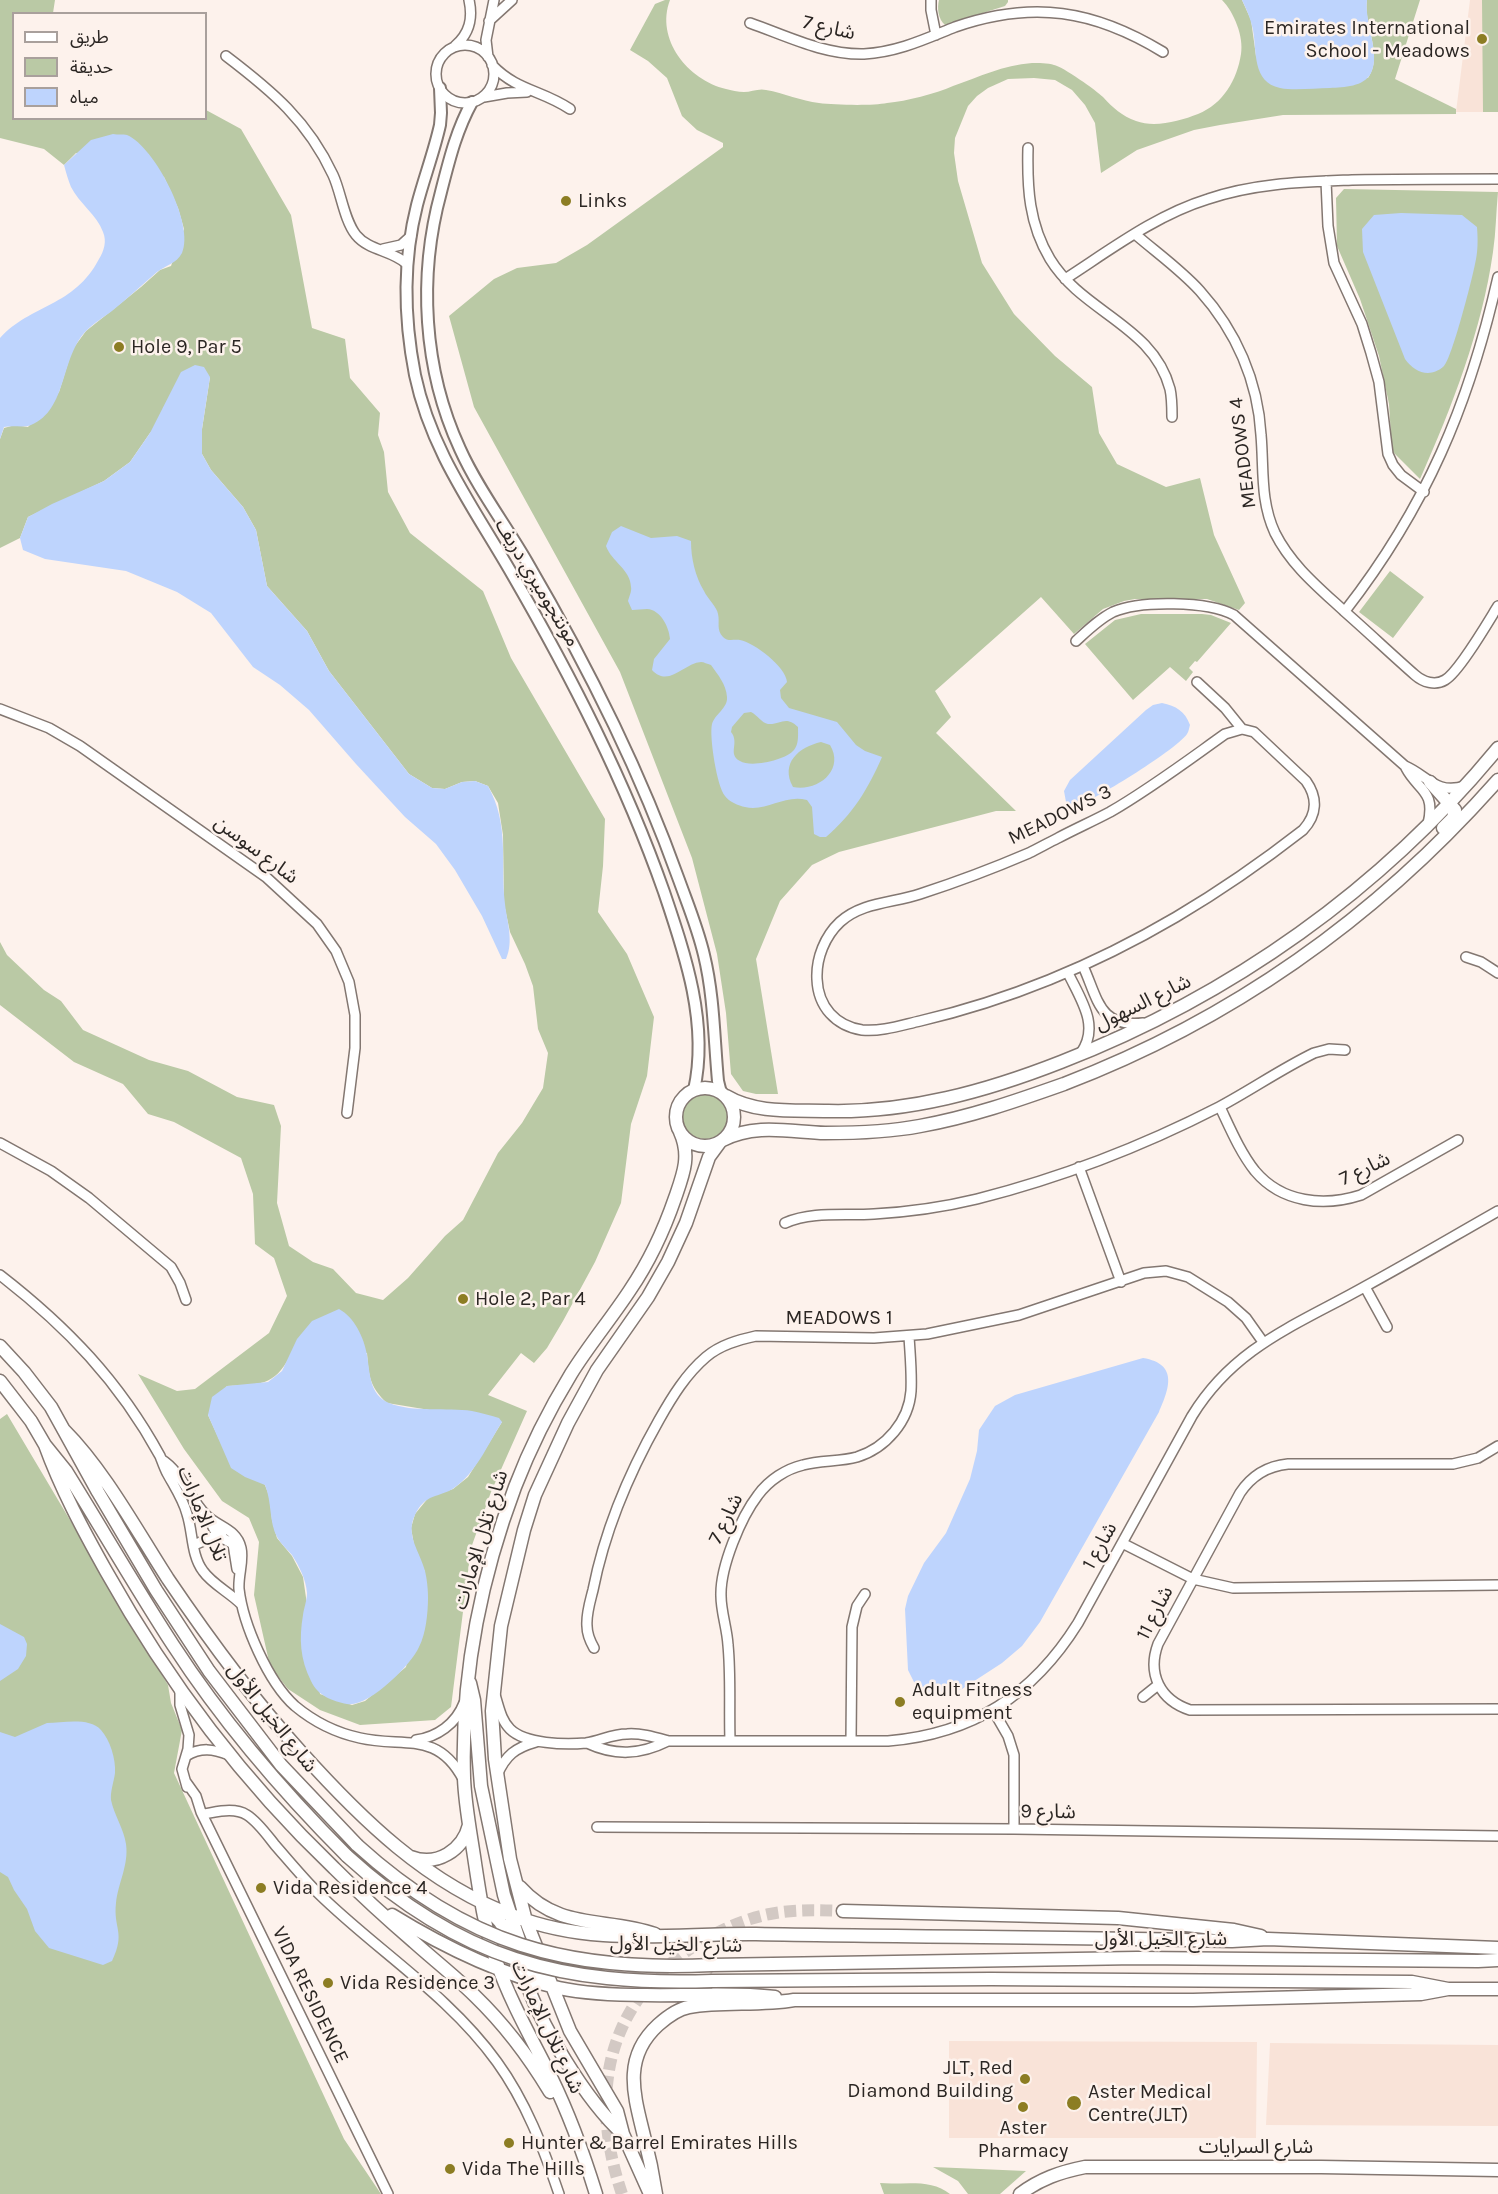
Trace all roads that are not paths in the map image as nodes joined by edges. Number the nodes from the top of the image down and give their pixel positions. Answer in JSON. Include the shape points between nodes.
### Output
{"nodes":[{"id":1,"x":469,"y":0,"type":"edge"},
{"id":2,"x":494,"y":0,"type":"edge"},
{"id":3,"x":512,"y":0,"type":"edge"},
{"id":4,"x":931,"y":0,"type":"edge"},
{"id":5,"x":1016,"y":0,"type":"edge"},
{"id":6,"x":1019,"y":10,"type":"junction"},
{"id":7,"x":489,"y":21,"type":"junction"},
{"id":8,"x":750,"y":23,"type":"dead end"},
{"id":9,"x":936,"y":35,"type":"junction"},
{"id":10,"x":454,"y":48,"type":"junction"},
{"id":11,"x":1163,"y":52,"type":"dead end"},
{"id":12,"x":226,"y":57,"type":"dead end"},
{"id":13,"x":490,"y":61,"type":"junction"},
{"id":14,"x":440,"y":88,"type":"junction"},
{"id":15,"x":533,"y":92,"type":"junction"},
{"id":16,"x":477,"y":100,"type":"junction"},
{"id":17,"x":570,"y":109,"type":"dead end"},
{"id":18,"x":1028,"y":148,"type":"dead end"},
{"id":19,"x":1498,"y":179,"type":"edge"},
{"id":20,"x":1326,"y":181,"type":"junction"},
{"id":21,"x":1136,"y":234,"type":"junction"},
{"id":22,"x":411,"y":236,"type":"junction"},
{"id":23,"x":381,"y":250,"type":"junction"},
{"id":24,"x":407,"y":264,"type":"junction"},
{"id":25,"x":1498,"y":277,"type":"edge"},
{"id":26,"x":1065,"y":279,"type":"junction"},
{"id":27,"x":1172,"y":417,"type":"dead end"},
{"id":28,"x":1424,"y":492,"type":"junction"},
{"id":29,"x":1498,"y":606,"type":"edge"},
{"id":30,"x":1345,"y":611,"type":"junction"},
{"id":31,"x":1076,"y":641,"type":"dead end"},
{"id":32,"x":1197,"y":682,"type":"dead end"},
{"id":33,"x":0,"y":709,"type":"edge"},
{"id":34,"x":1242,"y":729,"type":"junction"},
{"id":35,"x":1498,"y":748,"type":"edge"},
{"id":36,"x":1405,"y":766,"type":"junction"},
{"id":37,"x":1498,"y":780,"type":"edge"},
{"id":38,"x":1430,"y":783,"type":"junction"},
{"id":39,"x":1466,"y":786,"type":"junction"},
{"id":40,"x":1450,"y":803,"type":"junction"},
{"id":41,"x":1427,"y":825,"type":"junction"},
{"id":42,"x":1404,"y":876,"type":"junction"},
{"id":43,"x":1466,"y":957,"type":"dead end"},
{"id":44,"x":1083,"y":966,"type":"junction"},
{"id":45,"x":1068,"y":973,"type":"junction"},
{"id":46,"x":1498,"y":973,"type":"edge"},
{"id":47,"x":1104,"y":1012,"type":"junction"},
{"id":48,"x":1090,"y":1019,"type":"junction"},
{"id":49,"x":1155,"y":1021,"type":"junction"},
{"id":50,"x":1345,"y":1050,"type":"dead end"},
{"id":51,"x":1080,"y":1055,"type":"junction"},
{"id":52,"x":694,"y":1090,"type":"junction"},
{"id":53,"x":724,"y":1094,"type":"junction"},
{"id":54,"x":1220,"y":1107,"type":"junction"},
{"id":55,"x":347,"y":1113,"type":"dead end"},
{"id":56,"x":680,"y":1132,"type":"junction"},
{"id":57,"x":1458,"y":1140,"type":"dead end"},
{"id":58,"x":722,"y":1141,"type":"junction"},
{"id":59,"x":0,"y":1143,"type":"edge"},
{"id":60,"x":1079,"y":1167,"type":"junction"},
{"id":61,"x":1498,"y":1211,"type":"edge"},
{"id":62,"x":784,"y":1223,"type":"dead end"},
{"id":63,"x":0,"y":1275,"type":"edge"},
{"id":64,"x":1121,"y":1282,"type":"junction"},
{"id":65,"x":1365,"y":1287,"type":"junction"},
{"id":66,"x":186,"y":1300,"type":"dead end"},
{"id":67,"x":1387,"y":1327,"type":"dead end"},
{"id":68,"x":909,"y":1336,"type":"junction"},
{"id":69,"x":1263,"y":1342,"type":"junction"},
{"id":70,"x":0,"y":1346,"type":"edge"},
{"id":71,"x":0,"y":1381,"type":"edge"},
{"id":72,"x":64,"y":1430,"type":"junction"},
{"id":73,"x":45,"y":1445,"type":"junction"},
{"id":74,"x":1498,"y":1446,"type":"edge"},
{"id":75,"x":161,"y":1458,"type":"junction"},
{"id":76,"x":207,"y":1516,"type":"junction"},
{"id":77,"x":230,"y":1530,"type":"junction"},
{"id":78,"x":217,"y":1535,"type":"junction"},
{"id":79,"x":1122,"y":1544,"type":"junction"},
{"id":80,"x":194,"y":1545,"type":"junction"},
{"id":81,"x":238,"y":1577,"type":"junction"},
{"id":82,"x":1193,"y":1579,"type":"junction"},
{"id":83,"x":1498,"y":1586,"type":"edge"},
{"id":84,"x":865,"y":1594,"type":"dead end"},
{"id":85,"x":242,"y":1605,"type":"junction"},
{"id":86,"x":594,"y":1648,"type":"dead end"},
{"id":87,"x":468,"y":1680,"type":"junction"},
{"id":88,"x":1158,"y":1685,"type":"junction"},
{"id":89,"x":180,"y":1691,"type":"junction"},
{"id":90,"x":494,"y":1692,"type":"junction"},
{"id":91,"x":1143,"y":1696,"type":"dead end"},
{"id":92,"x":466,"y":1700,"type":"junction"},
{"id":93,"x":1498,"y":1708,"type":"edge"},
{"id":94,"x":993,"y":1710,"type":"junction"},
{"id":95,"x":730,"y":1740,"type":"junction"},
{"id":96,"x":668,"y":1741,"type":"junction"},
{"id":97,"x":851,"y":1741,"type":"junction"},
{"id":98,"x":407,"y":1742,"type":"junction"},
{"id":99,"x":536,"y":1742,"type":"junction"},
{"id":100,"x":588,"y":1743,"type":"junction"},
{"id":101,"x":229,"y":1755,"type":"junction"},
{"id":102,"x":186,"y":1756,"type":"junction"},
{"id":103,"x":497,"y":1775,"type":"junction"},
{"id":104,"x":464,"y":1780,"type":"junction"},
{"id":105,"x":202,"y":1813,"type":"junction"},
{"id":106,"x":469,"y":1824,"type":"junction"},
{"id":107,"x":597,"y":1827,"type":"dead end"},
{"id":108,"x":1014,"y":1829,"type":"junction"},
{"id":109,"x":1498,"y":1836,"type":"edge"},
{"id":110,"x":406,"y":1854,"type":"junction"},
{"id":111,"x":518,"y":1885,"type":"junction"},
{"id":112,"x":363,"y":1896,"type":"junction"},
{"id":113,"x":504,"y":1896,"type":"junction"},
{"id":114,"x":482,"y":1903,"type":"junction"},
{"id":115,"x":522,"y":1903,"type":"junction"},
{"id":116,"x":843,"y":1911,"type":"tunnel mouth"},
{"id":117,"x":509,"y":1915,"type":"junction"},
{"id":118,"x":526,"y":1921,"type":"junction"},
{"id":119,"x":542,"y":1926,"type":"junction"},
{"id":120,"x":531,"y":1934,"type":"junction"},
{"id":121,"x":662,"y":1936,"type":"junction"},
{"id":122,"x":1268,"y":1939,"type":"junction"},
{"id":123,"x":517,"y":1945,"type":"junction"},
{"id":124,"x":1498,"y":1948,"type":"edge"},
{"id":125,"x":1498,"y":1960,"type":"edge"},
{"id":126,"x":493,"y":1965,"type":"junction"},
{"id":127,"x":505,"y":1983,"type":"junction"},
{"id":128,"x":527,"y":1984,"type":"junction"},
{"id":129,"x":551,"y":1986,"type":"junction"},
{"id":130,"x":1448,"y":1989,"type":"junction"},
{"id":131,"x":1498,"y":1989,"type":"edge"},
{"id":132,"x":794,"y":2000,"type":"junction"},
{"id":133,"x":571,"y":2126,"type":"junction"},
{"id":134,"x":623,"y":2134,"type":"junction"},
{"id":135,"x":1498,"y":2169,"type":"edge"},
{"id":136,"x":388,"y":2194,"type":"edge"},
{"id":137,"x":559,"y":2194,"type":"edge"},
{"id":138,"x":596,"y":2194,"type":"edge"},
{"id":139,"x":650,"y":2194,"type":"edge"},
{"id":140,"x":656,"y":2194,"type":"edge"},
{"id":141,"x":1020,"y":2194,"type":"edge"}],
"edges":[{"from":1,"to":10,"type":"street","via":[[471,21]]},
{"from":2,"to":7,"type":"street"},
{"from":3,"to":7,"type":"street"},
{"from":4,"to":9,"type":"street"},
{"from":5,"to":6,"type":"street"},
{"from":6,"to":9,"type":"street","name":"شارع 7","via":[[977,19]]},
{"from":6,"to":11,"type":"street","name":"شارع 7","via":[[1081,14],[1110,23]]},
{"from":7,"to":13,"type":"street","via":[[486,40]]},
{"from":8,"to":9,"type":"street","name":"شارع 7","via":[[812,46],[862,54],[913,45]]},
{"from":10,"to":13,"type":"street","via":[[472,46]]},
{"from":10,"to":14,"type":"street","via":[[438,63],[436,79]]},
{"from":12,"to":23,"type":"street","via":[[264,85],[297,118],[329,167],[354,232]]},
{"from":13,"to":15,"type":"street","via":[[511,82]]},
{"from":13,"to":16,"type":"street","via":[[492,84]]},
{"from":14,"to":16,"type":"street","via":[[453,101]]},
{"from":14,"to":22,"type":"street","name":"مونتجوميري دريف","via":[[440,125]]},
{"from":15,"to":16,"type":"street"},
{"from":15,"to":17,"type":"street"},
{"from":16,"to":53,"type":"street","name":"مونتجوميري دريف","via":[[457,132],[435,213],[429,252],[427,306],[435,373],[460,449],[580,656],[662,836],[704,954],[718,1081]]},
{"from":18,"to":26,"type":"street","via":[[1028,197],[1033,219],[1040,241]]},
{"from":19,"to":20,"type":"street"},
{"from":20,"to":21,"type":"street","via":[[1245,188],[1168,215]]},
{"from":20,"to":28,"type":"street","via":[[1332,254],[1371,353],[1379,382],[1388,454],[1401,475]]},
{"from":21,"to":26,"type":"street"},
{"from":21,"to":30,"type":"street","name":"MEADOWS 4","via":[[1199,290],[1236,342],[1258,402],[1263,490],[1274,531],[1297,567]]},
{"from":22,"to":23,"type":"street","via":[[401,245]]},
{"from":22,"to":24,"type":"street","name":"مونتجوميري دريف"},
{"from":23,"to":24,"type":"street","via":[[393,253]]},
{"from":24,"to":52,"type":"street","name":"مونتجوميري دريف","via":[[409,334],[416,376],[442,457],[564,664],[628,801],[678,932],[696,1019],[698,1066]]},
{"from":25,"to":28,"type":"street","via":[[1461,408]]},
{"from":26,"to":27,"type":"street","via":[[1155,354],[1171,392]]},
{"from":28,"to":30,"type":"street","via":[[1389,551]]},
{"from":29,"to":30,"type":"street","name":"MEADOWS 4","via":[[1453,674],[1434,683],[1420,680]]},
{"from":31,"to":36,"type":"street","via":[[1104,617],[1125,608],[1219,608],[1234,615]]},
{"from":32,"to":34,"type":"street"},
{"from":33,"to":55,"type":"street","name":"شارع سوسن","via":[[49,728],[80,746],[266,877],[317,924],[349,982],[355,1015]]},
{"from":34,"to":44,"type":"street","name":"MEADOWS 3","via":[[1254,732],[1306,781],[1315,806],[1309,823],[1229,884]]},
{"from":34,"to":45,"type":"street","name":"MEADOWS 3","via":[[1225,734],[1110,811],[1031,852],[917,895],[855,912],[829,934],[817,980],[819,994],[832,1018],[847,1026],[880,1030],[965,1009]]},
{"from":35,"to":39,"type":"main road","name":"شارع السهول"},
{"from":36,"to":38,"type":"street"},
{"from":36,"to":41,"type":"street","via":[[1428,799]]},
{"from":37,"to":42,"type":"main road","name":"شارع السهول"},
{"from":38,"to":39,"type":"street","via":[[1444,788]]},
{"from":38,"to":40,"type":"main road"},
{"from":39,"to":40,"type":"main road","name":"شارع السهول"},
{"from":40,"to":41,"type":"main road","name":"شارع السهول"},
{"from":40,"to":42,"type":"main road","via":[[1455,810],[1453,818]]},
{"from":41,"to":49,"type":"main road","name":"شارع السهول","via":[[1389,863],[1307,930],[1208,994]]},
{"from":42,"to":58,"type":"main road","name":"شارع السهول","via":[[1316,949],[1256,989],[1168,1038],[1088,1074],[997,1108],[918,1127],[846,1133],[752,1130]]},
{"from":43,"to":46,"type":"street"},
{"from":44,"to":45,"type":"street","name":"MEADOWS 3"},
{"from":44,"to":47,"type":"street"},
{"from":45,"to":48,"type":"street"},
{"from":47,"to":48,"type":"street"},
{"from":47,"to":49,"type":"street","via":[[1125,1024]]},
{"from":48,"to":51,"type":"street","via":[[1089,1040]]},
{"from":49,"to":51,"type":"main road","name":"شارع السهول"},
{"from":50,"to":54,"type":"street","via":[[1314,1053]]},
{"from":51,"to":53,"type":"main road","name":"شارع السهول","via":[[964,1095],[887,1108],[760,1109],[742,1105]]},
{"from":52,"to":53,"type":"main road","via":[[708,1088]]},
{"from":52,"to":56,"type":"main road","via":[[686,1094],[677,1108]]},
{"from":53,"to":58,"type":"main road","via":[[731,1103],[734,1119]]},
{"from":54,"to":57,"type":"street","name":"شارع 7","via":[[1257,1173],[1282,1192],[1313,1202],[1361,1195]]},
{"from":54,"to":60,"type":"street"},
{"from":56,"to":58,"type":"main road","via":[[698,1145]]},
{"from":56,"to":87,"type":"main road","name":"شارع تلال الإمارات","via":[[687,1162],[664,1226],[632,1288],[569,1377],[516,1485],[482,1590]]},
{"from":58,"to":90,"type":"main road","name":"شارع تلال الإمارات","via":[[704,1167],[686,1223],[668,1262],[597,1370],[542,1478],[524,1530],[501,1626]]},
{"from":59,"to":66,"type":"street","via":[[51,1171],[98,1205],[171,1267]]},
{"from":60,"to":62,"type":"street","via":[[951,1205],[874,1214],[812,1215]]},
{"from":60,"to":64,"type":"street"},
{"from":61,"to":65,"type":"street","name":"شارع 1"},
{"from":63,"to":75,"type":"street","via":[[42,1307],[84,1349],[112,1383]]},
{"from":64,"to":68,"type":"street","name":"MEADOWS 1","via":[[1019,1315]]},
{"from":64,"to":69,"type":"street","name":"MEADOWS 1","via":[[1155,1271],[1188,1277],[1234,1306]]},
{"from":65,"to":67,"type":"street"},
{"from":65,"to":69,"type":"street","name":"شارع 1"},
{"from":68,"to":86,"type":"street","name":"MEADOWS 1","via":[[756,1336],[737,1340],[707,1356],[683,1383],[649,1438],[614,1515],[587,1615],[588,1635]]},
{"from":68,"to":95,"type":"street","name":"شارع 7","via":[[911,1392],[894,1433],[864,1454],[804,1464],[774,1479],[752,1505],[727,1559],[721,1598],[728,1644]]},
{"from":69,"to":79,"type":"street","name":"شارع 1","via":[[1228,1370],[1199,1404]]},
{"from":70,"to":72,"type":"main road","name":"شارع الخيل الأول","via":[[51,1407]]},
{"from":71,"to":73,"type":"main road","name":"شارع الخيل الأول"},
{"from":72,"to":110,"type":"main road","via":[[87,1456],[204,1629],[275,1721],[335,1789]]},
{"from":72,"to":125,"type":"main road","name":"شارع الخيل الأول","bridge":true,"via":[[156,1590],[210,1671],[281,1765],[381,1867],[438,1908],[502,1939],[571,1959],[641,1967],[1137,1958]]},
{"from":73,"to":89,"type":"main road","via":[[64,1493],[99,1559]]},
{"from":73,"to":130,"type":"main road","name":"شارع الخيل الأول","bridge":true,"via":[[66,1471],[174,1646],[270,1775],[346,1856],[378,1884],[431,1921],[497,1953],[603,1979],[648,1982],[1412,1982]]},
{"from":74,"to":82,"type":"street","name":"شارع 11","via":[[1478,1458],[1454,1464],[1288,1464],[1269,1468],[1245,1485]]},
{"from":75,"to":76,"type":"street","name":"تلال الإمارات"},
{"from":75,"to":80,"type":"street","name":"تلال الإمارات","via":[[186,1511]]},
{"from":76,"to":77,"type":"street","name":"تلال الإمارات"},
{"from":76,"to":78,"type":"street","name":"تلال الإمارات"},
{"from":77,"to":78,"type":"street"},
{"from":77,"to":81,"type":"street","name":"تلال الإمارات","via":[[241,1548]]},
{"from":78,"to":80,"type":"street"},
{"from":78,"to":81,"type":"street","name":"تلال الإمارات","via":[[233,1544]]},
{"from":79,"to":82,"type":"street"},
{"from":79,"to":94,"type":"street","name":"شارع 1","via":[[1061,1649],[1024,1688]]},
{"from":80,"to":85,"type":"street","name":"تلال الإمارات","via":[[204,1572]]},
{"from":81,"to":85,"type":"street","name":"تلال الإمارات"},
{"from":82,"to":83,"type":"street","via":[[1233,1588]]},
{"from":82,"to":88,"type":"street","name":"شارع 11","via":[[1154,1654]]},
{"from":84,"to":97,"type":"street","via":[[857,1606],[852,1627]]},
{"from":85,"to":98,"type":"street","name":"تلال الإمارات","via":[[264,1665],[295,1705],[315,1720],[352,1736]]},
{"from":87,"to":92,"type":"main road","name":"شارع تلال الإمارات"},
{"from":87,"to":113,"type":"main road","via":[[474,1693],[483,1795]]},
{"from":88,"to":91,"type":"street"},
{"from":88,"to":93,"type":"street","via":[[1180,1707],[1201,1710]]},
{"from":89,"to":101,"type":"main road"},
{"from":89,"to":102,"type":"street","name":"VIDA RESIDENCE","via":[[189,1735]]},
{"from":90,"to":99,"type":"street","via":[[501,1716],[510,1729]]},
{"from":90,"to":103,"type":"main road","name":"شارع تلال الإمارات"},
{"from":92,"to":98,"type":"street","name":"تلال الإمارات","via":[[444,1730]]},
{"from":92,"to":104,"type":"main road","name":"شارع تلال الإمارات"},
{"from":94,"to":97,"type":"street","name":"شارع 1","via":[[925,1737]]},
{"from":94,"to":108,"type":"street","via":[[1014,1755]]},
{"from":95,"to":96,"type":"street","name":"شارع 1"},
{"from":95,"to":97,"type":"street","name":"شارع 1"},
{"from":96,"to":100,"type":"street","via":[[628,1734]]},
{"from":96,"to":100,"type":"street","via":[[642,1752],[628,1753]]},
{"from":98,"to":104,"type":"street","name":"تلال الإمارات","via":[[441,1753]]},
{"from":99,"to":100,"type":"street"},
{"from":99,"to":103,"type":"street","via":[[512,1752]]},
{"from":101,"to":102,"type":"street","via":[[203,1749]]},
{"from":101,"to":112,"type":"main road","via":[[298,1833]]},
{"from":102,"to":105,"type":"street","name":"VIDA RESIDENCE","via":[[182,1769],[191,1798]]},
{"from":103,"to":111,"type":"main road","name":"شارع تلال الإمارات"},
{"from":104,"to":106,"type":"main road","name":"شارع تلال الإمارات"},
{"from":105,"to":136,"type":"street","name":"VIDA RESIDENCE"},
{"from":105,"to":137,"type":"street","via":[[230,1810],[249,1816],[348,1922],[473,2033],[517,2093],[534,2126]]},
{"from":106,"to":110,"type":"main road","via":[[462,1841],[449,1854],[427,1860]]},
{"from":106,"to":114,"type":"main road","name":"شارع تلال الإمارات"},
{"from":107,"to":108,"type":"street","name":"شارع 9"},
{"from":108,"to":109,"type":"street","name":"شارع 9"},
{"from":110,"to":114,"type":"main road","via":[[446,1884]]},
{"from":111,"to":115,"type":"main road","name":"شارع تلال الإمارات"},
{"from":111,"to":121,"type":"main road","via":[[539,1905],[565,1918]]},
{"from":112,"to":126,"type":"main road","via":[[418,1931]]},
{"from":112,"to":133,"type":"main road","via":[[493,2015],[527,2057]]},
{"from":113,"to":115,"type":"main road","via":[[512,1907]]},
{"from":113,"to":117,"type":"main road"},
{"from":114,"to":117,"type":"main road"},
{"from":114,"to":123,"type":"main road"},
{"from":114,"to":126,"type":"main road","name":"شارع تلال الإمارات"},
{"from":115,"to":118,"type":"main road","name":"شارع تلال الإمارات"},
{"from":116,"to":122,"type":"main road","via":[[1118,1918],[1234,1930]]},
{"from":117,"to":118,"type":"main road"},
{"from":117,"to":123,"type":"main road"},
{"from":118,"to":119,"type":"main road"},
{"from":118,"to":120,"type":"main road","name":"شارع تلال الإمارات"},
{"from":118,"to":123,"type":"main road"},
{"from":119,"to":120,"type":"main road"},
{"from":119,"to":121,"type":"main road","via":[[606,1937]]},
{"from":120,"to":123,"type":"main road"},
{"from":120,"to":129,"type":"main road","name":"شارع تلال الإمارات"},
{"from":121,"to":122,"type":"main road"},
{"from":122,"to":124,"type":"main road"},
{"from":123,"to":126,"type":"main road"},
{"from":123,"to":128,"type":"main road"},
{"from":123,"to":129,"type":"main road","via":[[535,1972]]},
{"from":126,"to":127,"type":"main road","name":"شارع تلال الإمارات"},
{"from":126,"to":128,"type":"main road"},
{"from":127,"to":128,"type":"main road","via":[[518,1978]]},
{"from":127,"to":133,"type":"main road","name":"شارع تلال الإمارات"},
{"from":128,"to":129,"type":"main road"},
{"from":128,"to":134,"type":"main road","via":[[575,2074]]},
{"from":129,"to":132,"type":"main road","via":[[614,1994],[758,1995]]},
{"from":129,"to":134,"type":"main road","name":"شارع تلال الإمارات","via":[[583,2056],[617,2111]]},
{"from":130,"to":131,"type":"main road","name":"شارع الخيل الأول"},
{"from":130,"to":132,"type":"main road","via":[[1421,1994],[1239,2000]]},
{"from":132,"to":140,"type":"main road","via":[[686,2008],[668,2015],[648,2037],[637,2059],[633,2090]]},
{"from":133,"to":138,"type":"main road","name":"شارع تلال الإمارات"},
{"from":134,"to":139,"type":"main road","name":"شارع تلال الإمارات"},
{"from":135,"to":141,"type":"main road","name":"شارع السرايات","via":[[1085,2167],[1059,2172]]}]}
